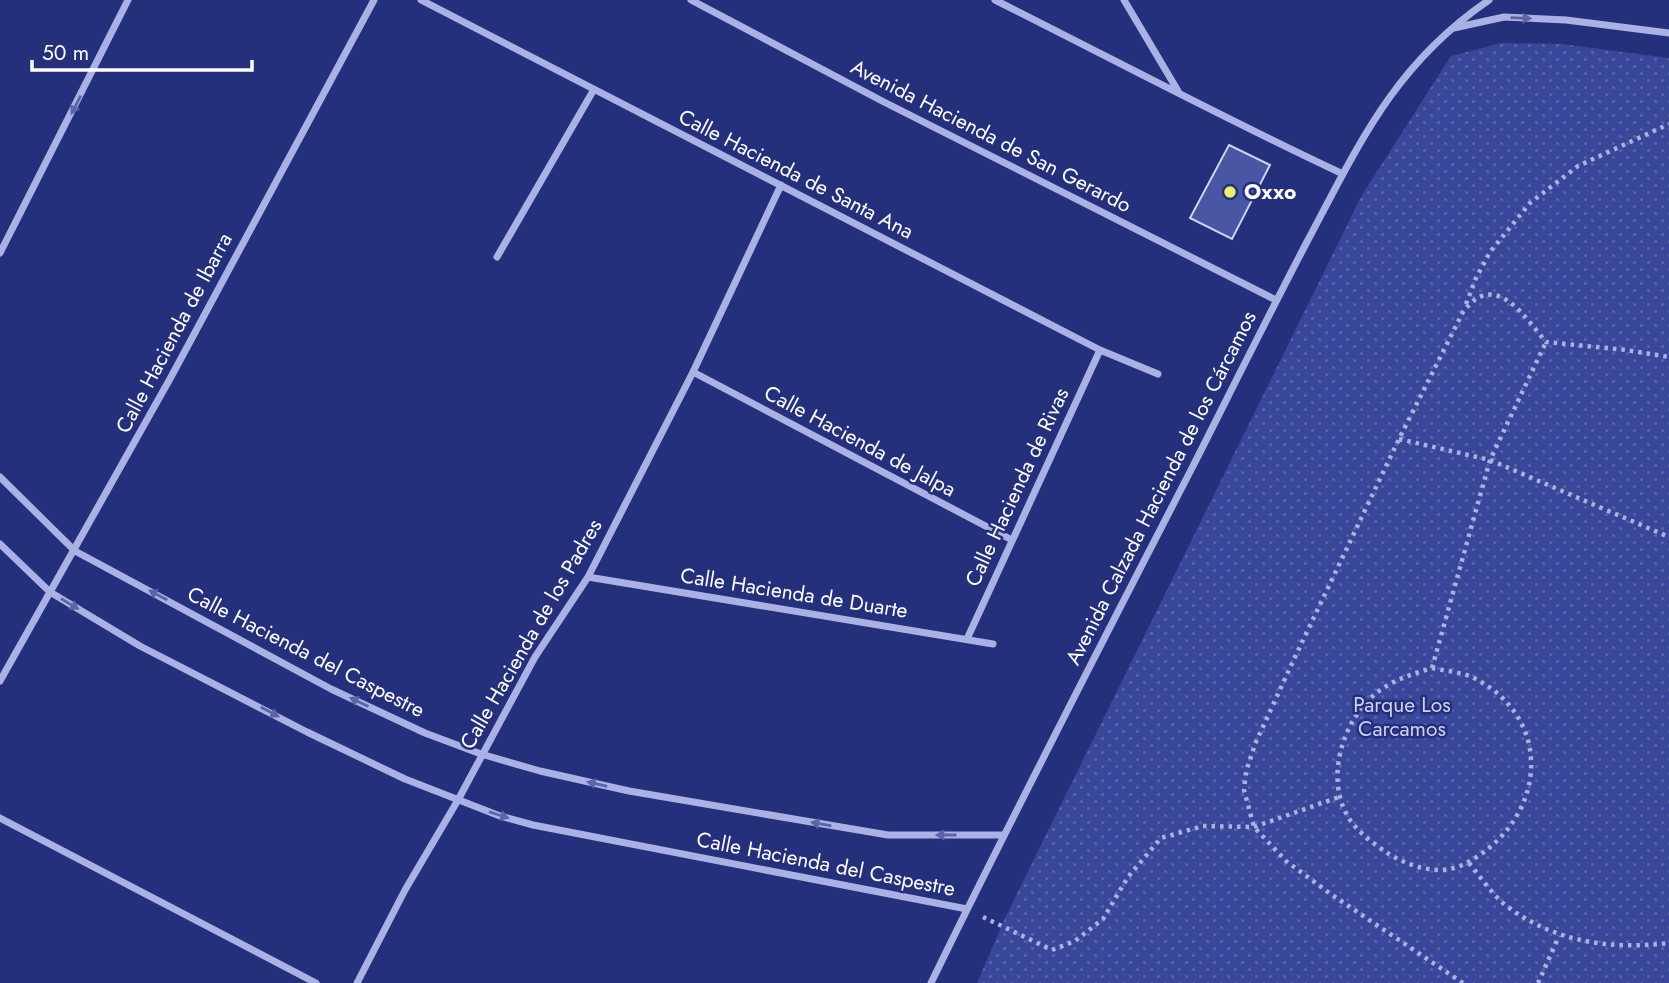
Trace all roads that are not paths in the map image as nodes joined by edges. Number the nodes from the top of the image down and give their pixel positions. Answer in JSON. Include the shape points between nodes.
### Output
{"nodes":[{"id":1,"x":128,"y":0,"type":"edge"},
{"id":2,"x":374,"y":0,"type":"edge"},
{"id":3,"x":421,"y":0,"type":"edge"},
{"id":4,"x":691,"y":0,"type":"edge"},
{"id":5,"x":995,"y":0,"type":"edge"},
{"id":6,"x":1124,"y":0,"type":"edge"},
{"id":7,"x":1489,"y":0,"type":"edge"},
{"id":8,"x":1453,"y":28,"type":"junction"},
{"id":9,"x":1669,"y":33,"type":"edge"},
{"id":10,"x":593,"y":90,"type":"junction"},
{"id":11,"x":1178,"y":92,"type":"junction"},
{"id":12,"x":1343,"y":174,"type":"junction"},
{"id":13,"x":781,"y":185,"type":"junction"},
{"id":14,"x":0,"y":253,"type":"edge"},
{"id":15,"x":497,"y":257,"type":"dead end"},
{"id":16,"x":1276,"y":300,"type":"junction"},
{"id":17,"x":1100,"y":350,"type":"junction"},
{"id":18,"x":693,"y":372,"type":"junction"},
{"id":19,"x":1158,"y":374,"type":"dead end"},
{"id":20,"x":0,"y":477,"type":"edge"},
{"id":21,"x":1012,"y":540,"type":"junction"},
{"id":22,"x":0,"y":544,"type":"edge"},
{"id":23,"x":75,"y":551,"type":"junction"},
{"id":24,"x":588,"y":577,"type":"junction"},
{"id":25,"x":50,"y":592,"type":"junction"},
{"id":26,"x":967,"y":639,"type":"junction"},
{"id":27,"x":993,"y":644,"type":"dead end"},
{"id":28,"x":0,"y":681,"type":"edge"},
{"id":29,"x":481,"y":754,"type":"junction"},
{"id":30,"x":458,"y":800,"type":"junction"},
{"id":31,"x":0,"y":818,"type":"edge"},
{"id":32,"x":1004,"y":835,"type":"junction"},
{"id":33,"x":967,"y":909,"type":"junction"},
{"id":34,"x":316,"y":983,"type":"edge"},
{"id":35,"x":357,"y":983,"type":"edge"},
{"id":36,"x":931,"y":983,"type":"edge"}],
"edges":[{"from":1,"to":14,"type":"street","one_way":true},
{"from":2,"to":23,"type":"street","name":"Calle Hacienda de Ibarra"},
{"from":3,"to":10,"type":"street","name":"Calle Hacienda de Santa Ana"},
{"from":4,"to":16,"type":"street","name":"Avenida Hacienda de San Gerardo"},
{"from":5,"to":11,"type":"street"},
{"from":6,"to":11,"type":"street"},
{"from":7,"to":8,"type":"street","name":"Avenida Calzada Hacienda de los Cárcamos"},
{"from":8,"to":9,"type":"street","one_way":true,"via":[[1504,18],[1566,20]]},
{"from":8,"to":12,"type":"street","name":"Avenida Calzada Hacienda de los Cárcamos","via":[[1405,75],[1367,129]]},
{"from":10,"to":13,"type":"street","name":"Calle Hacienda de Santa Ana"},
{"from":10,"to":15,"type":"street"},
{"from":11,"to":12,"type":"street"},
{"from":12,"to":16,"type":"street","name":"Avenida Calzada Hacienda de los Cárcamos"},
{"from":13,"to":17,"type":"street","name":"Calle Hacienda de Santa Ana"},
{"from":13,"to":18,"type":"street","name":"Calle Hacienda de los Padres"},
{"from":16,"to":32,"type":"street","name":"Avenida Calzada Hacienda de los Cárcamos"},
{"from":17,"to":19,"type":"street","name":"Calle Hacienda de Santa Ana"},
{"from":17,"to":21,"type":"street","name":"Calle Hacienda de Rivas"},
{"from":18,"to":21,"type":"street","name":"Calle Hacienda de Jalpa"},
{"from":18,"to":24,"type":"street","name":"Calle Hacienda de los Padres"},
{"from":20,"to":23,"type":"street","name":"Calle Hacienda del Caspestre"},
{"from":21,"to":26,"type":"street","name":"Calle Hacienda de Rivas"},
{"from":22,"to":25,"type":"street","name":"Calle Hacienda del Caspestre"},
{"from":23,"to":25,"type":"street","name":"Calle Hacienda de Ibarra"},
{"from":29,"to":23,"type":"street","name":"Calle Hacienda del Caspestre","one_way":true,"via":[[331,689]]},
{"from":24,"to":26,"type":"street","name":"Calle Hacienda de Duarte"},
{"from":24,"to":29,"type":"street","name":"Calle Hacienda de los Padres","via":[[535,656]]},
{"from":25,"to":28,"type":"street","name":"Calle Hacienda de Ibarra"},
{"from":25,"to":30,"type":"street","name":"Calle Hacienda del Caspestre","one_way":true,"via":[[140,646],[306,732]]},
{"from":26,"to":27,"type":"street","name":"Calle Hacienda de Duarte"},
{"from":29,"to":30,"type":"street","name":"Calle Hacienda de los Padres"},
{"from":32,"to":29,"type":"street","name":"Calle Hacienda del Caspestre","one_way":true,"via":[[888,835],[629,792]]},
{"from":30,"to":33,"type":"street","name":"Calle Hacienda del Caspestre","one_way":true,"via":[[544,827]]},
{"from":30,"to":35,"type":"street","name":"Calle Hacienda de los Padres"},
{"from":31,"to":34,"type":"street"},
{"from":32,"to":33,"type":"street","name":"Avenida Calzada Hacienda de los Cárcamos"},
{"from":33,"to":36,"type":"street","name":"Avenida Calzada Hacienda de los Cárcamos"}]}
